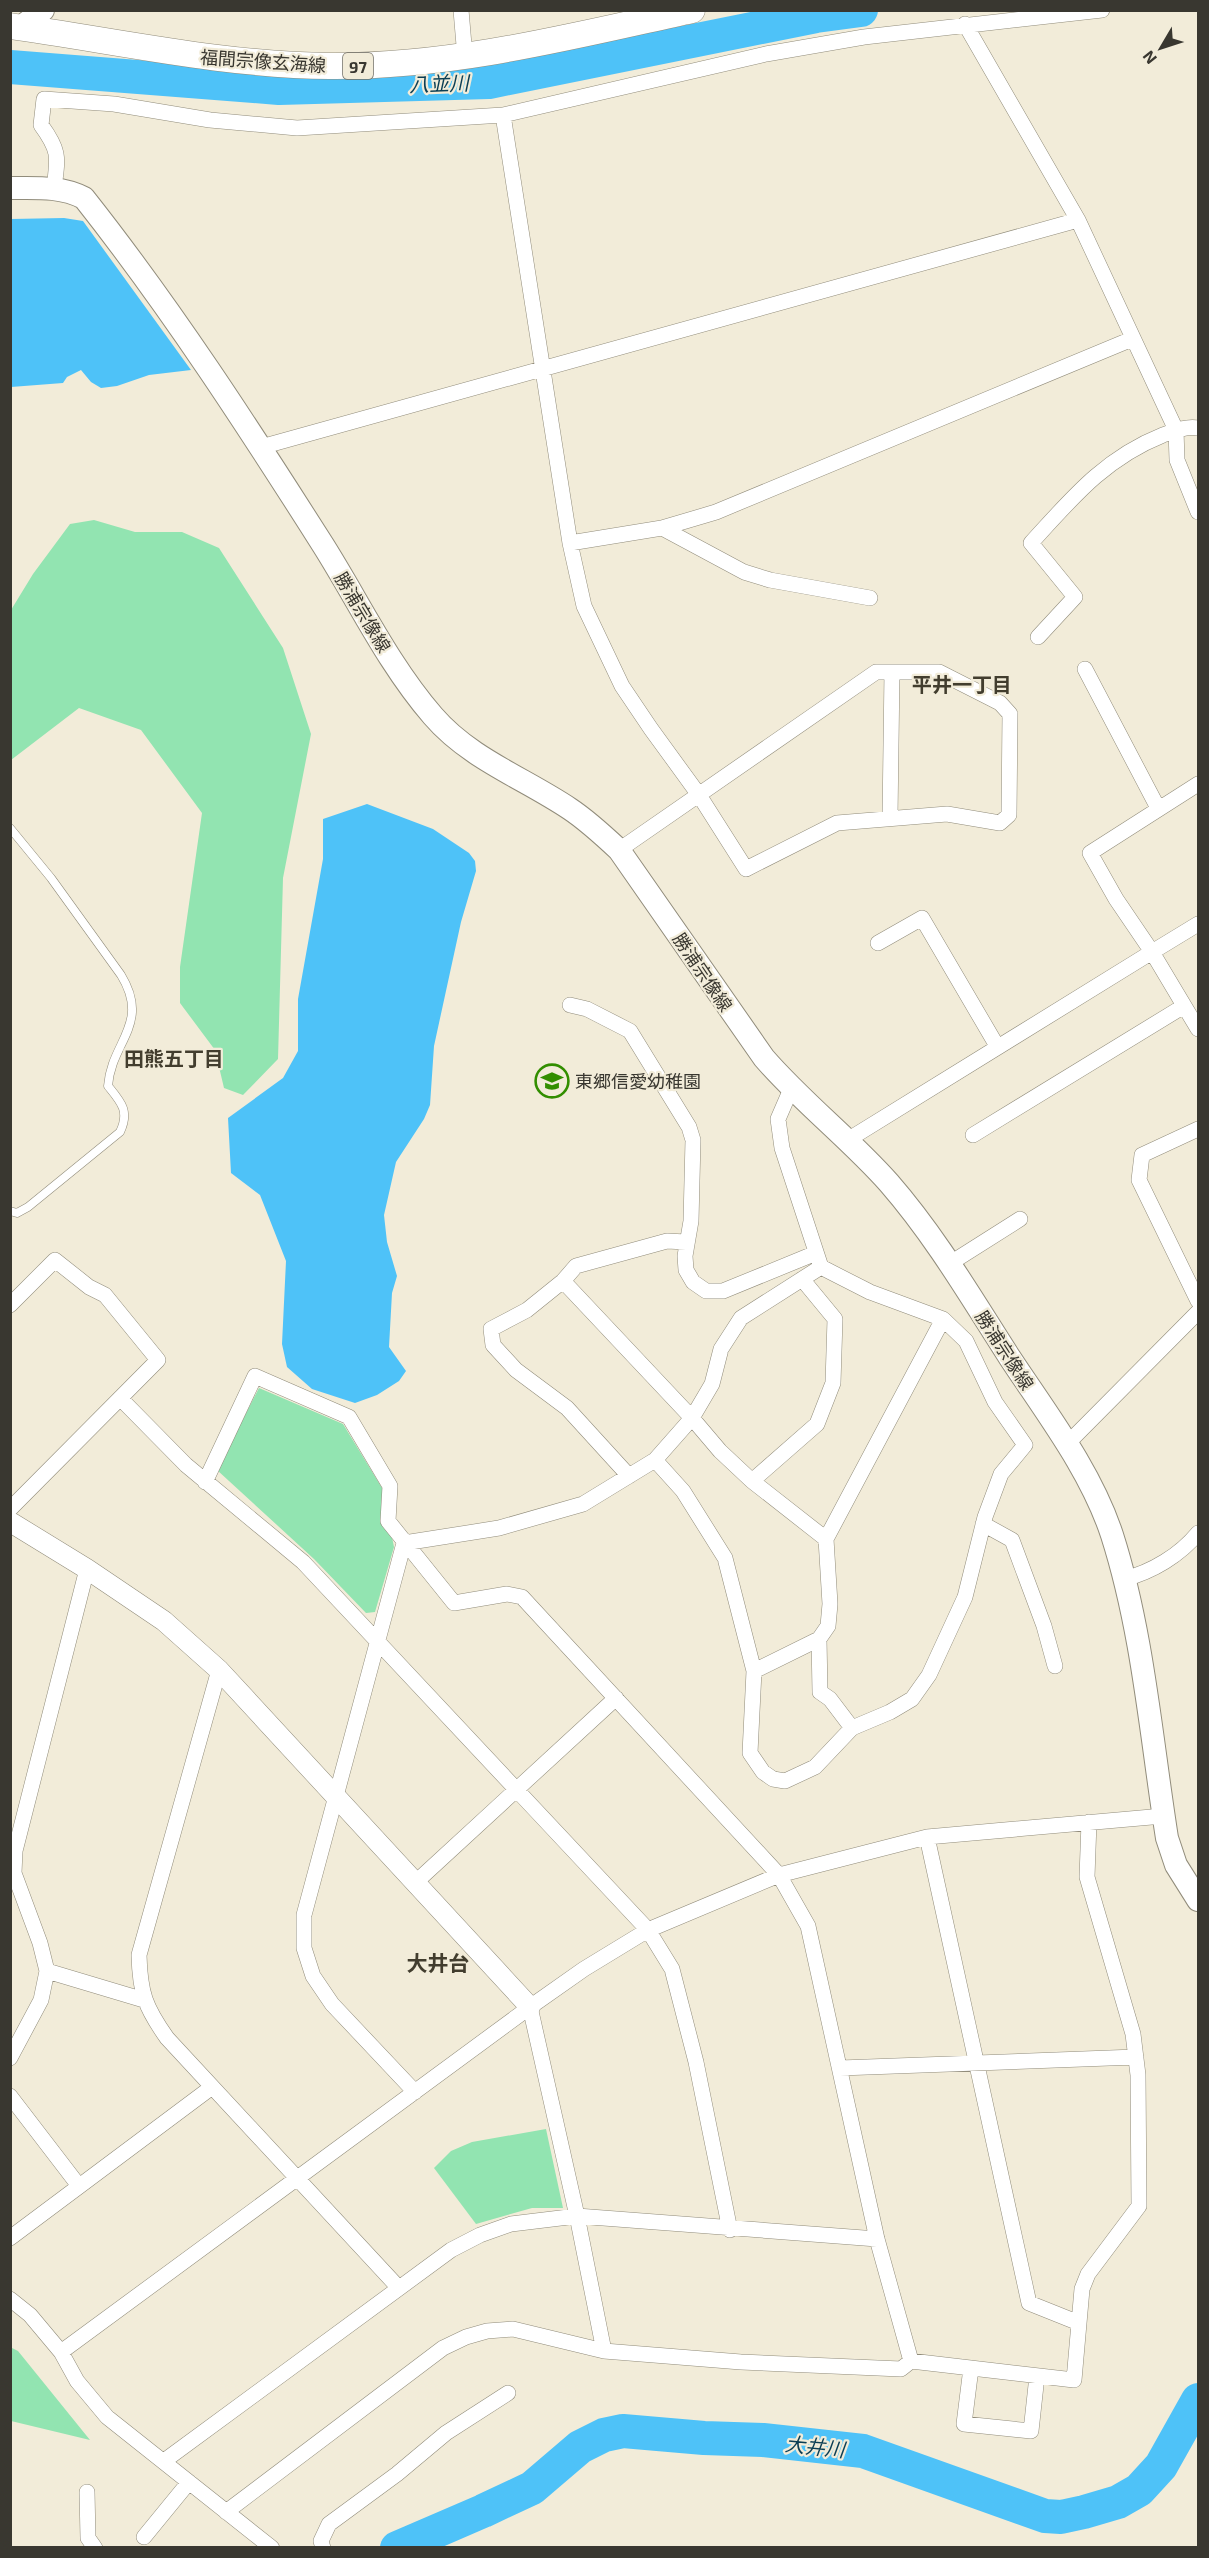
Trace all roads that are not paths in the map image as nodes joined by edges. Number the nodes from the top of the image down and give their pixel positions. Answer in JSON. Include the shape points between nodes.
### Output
{"nodes":[{"id":1,"x":43,"y":10,"type":"edge"},
{"id":2,"x":461,"y":10,"type":"edge"},
{"id":3,"x":692,"y":10,"type":"edge"},
{"id":4,"x":1102,"y":10,"type":"edge"},
{"id":5,"x":965,"y":24,"type":"junction"},
{"id":6,"x":16,"y":27,"type":"edge"},
{"id":7,"x":465,"y":57,"type":"junction"},
{"id":8,"x":503,"y":116,"type":"junction"},
{"id":9,"x":10,"y":188,"type":"edge"},
{"id":10,"x":54,"y":188,"type":"junction"},
{"id":11,"x":1078,"y":220,"type":"junction"},
{"id":12,"x":1132,"y":339,"type":"junction"},
{"id":13,"x":542,"y":369,"type":"junction"},
{"id":14,"x":1198,"y":428,"type":"edge"},
{"id":15,"x":1176,"y":430,"type":"junction"},
{"id":16,"x":261,"y":447,"type":"junction"},
{"id":17,"x":1198,"y":512,"type":"edge"},
{"id":18,"x":662,"y":528,"type":"junction"},
{"id":19,"x":570,"y":543,"type":"junction"},
{"id":20,"x":870,"y":598,"type":"dead end"},
{"id":21,"x":1038,"y":637,"type":"dead end"},
{"id":22,"x":1085,"y":669,"type":"dead end"},
{"id":23,"x":892,"y":672,"type":"junction"},
{"id":24,"x":1198,"y":784,"type":"edge"},
{"id":25,"x":699,"y":795,"type":"junction"},
{"id":26,"x":1158,"y":808,"type":"junction"},
{"id":27,"x":890,"y":818,"type":"junction"},
{"id":28,"x":10,"y":828,"type":"edge"},
{"id":29,"x":619,"y":850,"type":"junction"},
{"id":30,"x":1198,"y":924,"type":"edge"},
{"id":31,"x":878,"y":943,"type":"dead end"},
{"id":32,"x":1152,"y":952,"type":"junction"},
{"id":33,"x":570,"y":1005,"type":"dead end"},
{"id":34,"x":1184,"y":1006,"type":"junction"},
{"id":35,"x":1198,"y":1029,"type":"edge"},
{"id":36,"x":997,"y":1046,"type":"junction"},
{"id":37,"x":791,"y":1089,"type":"junction"},
{"id":38,"x":1198,"y":1129,"type":"edge"},
{"id":39,"x":973,"y":1136,"type":"dead end"},
{"id":40,"x":846,"y":1141,"type":"junction"},
{"id":41,"x":10,"y":1211,"type":"edge"},
{"id":42,"x":1020,"y":1219,"type":"dead end"},
{"id":43,"x":686,"y":1242,"type":"junction"},
{"id":44,"x":818,"y":1260,"type":"junction"},
{"id":45,"x":949,"y":1264,"type":"junction"},
{"id":46,"x":802,"y":1280,"type":"junction"},
{"id":47,"x":563,"y":1281,"type":"junction"},
{"id":48,"x":1198,"y":1301,"type":"edge"},
{"id":49,"x":10,"y":1305,"type":"edge"},
{"id":50,"x":1198,"y":1312,"type":"edge"},
{"id":51,"x":942,"y":1319,"type":"junction"},
{"id":52,"x":120,"y":1398,"type":"junction"},
{"id":53,"x":692,"y":1418,"type":"junction"},
{"id":54,"x":1067,"y":1444,"type":"junction"},
{"id":55,"x":655,"y":1460,"type":"junction"},
{"id":56,"x":629,"y":1476,"type":"junction"},
{"id":57,"x":752,"y":1481,"type":"junction"},
{"id":58,"x":205,"y":1482,"type":"junction"},
{"id":59,"x":11,"y":1521,"type":"edge"},
{"id":60,"x":983,"y":1524,"type":"junction"},
{"id":61,"x":1198,"y":1533,"type":"edge"},
{"id":62,"x":826,"y":1539,"type":"junction"},
{"id":63,"x":404,"y":1543,"type":"junction"},
{"id":64,"x":87,"y":1569,"type":"junction"},
{"id":65,"x":1124,"y":1579,"type":"junction"},
{"id":66,"x":378,"y":1639,"type":"junction"},
{"id":67,"x":819,"y":1639,"type":"junction"},
{"id":68,"x":1055,"y":1666,"type":"dead end"},
{"id":69,"x":219,"y":1670,"type":"junction"},
{"id":70,"x":754,"y":1671,"type":"junction"},
{"id":71,"x":616,"y":1698,"type":"junction"},
{"id":72,"x":852,"y":1728,"type":"junction"},
{"id":73,"x":518,"y":1790,"type":"junction"},
{"id":74,"x":335,"y":1794,"type":"junction"},
{"id":75,"x":1163,"y":1816,"type":"junction"},
{"id":76,"x":1089,"y":1822,"type":"junction"},
{"id":77,"x":927,"y":1837,"type":"junction"},
{"id":78,"x":779,"y":1875,"type":"junction"},
{"id":79,"x":416,"y":1882,"type":"junction"},
{"id":80,"x":1198,"y":1900,"type":"edge"},
{"id":81,"x":648,"y":1930,"type":"junction"},
{"id":82,"x":47,"y":1971,"type":"junction"},
{"id":83,"x":144,"y":2001,"type":"junction"},
{"id":84,"x":530,"y":2007,"type":"junction"},
{"id":85,"x":1136,"y":2057,"type":"junction"},
{"id":86,"x":10,"y":2058,"type":"edge"},
{"id":87,"x":976,"y":2062,"type":"junction"},
{"id":88,"x":840,"y":2068,"type":"junction"},
{"id":89,"x":212,"y":2087,"type":"junction"},
{"id":90,"x":415,"y":2092,"type":"junction"},
{"id":91,"x":10,"y":2096,"type":"edge"},
{"id":92,"x":298,"y":2179,"type":"junction"},
{"id":93,"x":79,"y":2186,"type":"junction"},
{"id":94,"x":577,"y":2216,"type":"junction"},
{"id":95,"x":730,"y":2230,"type":"junction"},
{"id":96,"x":10,"y":2238,"type":"edge"},
{"id":97,"x":877,"y":2239,"type":"junction"},
{"id":98,"x":398,"y":2287,"type":"junction"},
{"id":99,"x":10,"y":2299,"type":"edge"},
{"id":100,"x":1079,"y":2323,"type":"junction"},
{"id":101,"x":604,"y":2351,"type":"junction"},
{"id":102,"x":61,"y":2352,"type":"junction"},
{"id":103,"x":911,"y":2361,"type":"junction"},
{"id":104,"x":970,"y":2368,"type":"junction"},
{"id":105,"x":1037,"y":2376,"type":"junction"},
{"id":106,"x":508,"y":2392,"type":"dead end"},
{"id":107,"x":164,"y":2461,"type":"junction"},
{"id":108,"x":189,"y":2482,"type":"junction"},
{"id":109,"x":87,"y":2492,"type":"dead end"},
{"id":110,"x":226,"y":2512,"type":"junction"},
{"id":111,"x":144,"y":2537,"type":"dead end"},
{"id":112,"x":95,"y":2547,"type":"edge"},
{"id":113,"x":272,"y":2547,"type":"edge"},
{"id":114,"x":323,"y":2547,"type":"edge"}],
"edges":[{"from":1,"to":6,"type":"main road"},
{"from":2,"to":7,"type":"street"},
{"from":3,"to":7,"type":"main road","name":"福間宗像玄海線","number":"97"},
{"from":4,"to":5,"type":"street"},
{"from":5,"to":8,"type":"street","via":[[766,54]]},
{"from":5,"to":11,"type":"street"},
{"from":6,"to":7,"type":"main road","name":"福間宗像玄海線","number":"97","via":[[196,56],[295,65],[390,65]]},
{"from":8,"to":10,"type":"street","via":[[297,128],[210,120],[114,104],[44,99],[41,125],[55,144],[57,159]]},
{"from":8,"to":13,"type":"street"},
{"from":9,"to":10,"type":"main road","name":"勝浦宗像線"},
{"from":10,"to":16,"type":"main road","name":"勝浦宗像線","via":[[70,191],[90,205]]},
{"from":11,"to":12,"type":"street"},
{"from":11,"to":13,"type":"street"},
{"from":12,"to":15,"type":"street"},
{"from":12,"to":18,"type":"street","via":[[716,512]]},
{"from":13,"to":16,"type":"street"},
{"from":13,"to":19,"type":"street"},
{"from":14,"to":15,"type":"street"},
{"from":15,"to":17,"type":"street","via":[[1177,460]]},
{"from":15,"to":21,"type":"street","via":[[1136,446],[1109,464],[1032,543],[1075,597]]},
{"from":16,"to":29,"type":"main road","name":"勝浦宗像線","via":[[381,645],[432,716],[469,749],[570,809]]},
{"from":18,"to":19,"type":"street"},
{"from":18,"to":20,"type":"street","via":[[744,572]]},
{"from":19,"to":25,"type":"street","via":[[584,606],[622,686]]},
{"from":22,"to":26,"type":"street"},
{"from":23,"to":25,"type":"street","via":[[876,672]]},
{"from":23,"to":27,"type":"street"},
{"from":23,"to":27,"type":"street","via":[[939,672],[1000,703],[1010,714],[1009,815],[1000,823],[947,814]]},
{"from":24,"to":26,"type":"street"},
{"from":25,"to":27,"type":"street","via":[[746,868],[837,823]]},
{"from":25,"to":29,"type":"street"},
{"from":26,"to":32,"type":"street","via":[[1090,853]]},
{"from":28,"to":41,"type":"lane","via":[[122,975],[129,988],[133,1018],[109,1074],[108,1086],[126,1112],[120,1132],[27,1207],[17,1213]]},
{"from":29,"to":37,"type":"main road","name":"勝浦宗像線","via":[[739,1024]]},
{"from":30,"to":32,"type":"street"},
{"from":31,"to":36,"type":"street","via":[[922,918]]},
{"from":32,"to":34,"type":"street"},
{"from":32,"to":36,"type":"street"},
{"from":33,"to":43,"type":"street","via":[[587,1009],[630,1031],[689,1127],[693,1140],[692,1192]]},
{"from":34,"to":35,"type":"street"},
{"from":34,"to":39,"type":"street"},
{"from":36,"to":40,"type":"street"},
{"from":37,"to":40,"type":"main road","name":"勝浦宗像線"},
{"from":37,"to":44,"type":"street","via":[[778,1119],[782,1149]]},
{"from":38,"to":48,"type":"street","via":[[1142,1155],[1139,1180]]},
{"from":40,"to":45,"type":"main road","name":"勝浦宗像線","via":[[888,1182]]},
{"from":42,"to":45,"type":"street"},
{"from":43,"to":44,"type":"street","via":[[686,1270],[693,1282],[706,1291],[723,1291]]},
{"from":43,"to":47,"type":"street","via":[[667,1241],[576,1266]]},
{"from":44,"to":46,"type":"street"},
{"from":44,"to":51,"type":"street","via":[[870,1292]]},
{"from":45,"to":54,"type":"main road","name":"勝浦宗像線"},
{"from":46,"to":53,"type":"street","via":[[741,1318],[721,1349],[712,1384]]},
{"from":46,"to":57,"type":"street","via":[[835,1319],[833,1383],[817,1424]]},
{"from":47,"to":53,"type":"street"},
{"from":47,"to":56,"type":"street","via":[[527,1310],[491,1329],[493,1345],[516,1370],[567,1408]]},
{"from":49,"to":52,"type":"street","via":[[55,1260],[105,1295],[158,1360]]},
{"from":50,"to":54,"type":"street"},
{"from":51,"to":60,"type":"street","via":[[966,1341],[995,1402],[1025,1444],[1001,1474]]},
{"from":51,"to":62,"type":"street"},
{"from":52,"to":58,"type":"street"},
{"from":52,"to":59,"type":"street"},
{"from":53,"to":55,"type":"street"},
{"from":53,"to":57,"type":"street"},
{"from":54,"to":65,"type":"main road","name":"勝浦宗像線","via":[[1091,1485]]},
{"from":55,"to":56,"type":"street"},
{"from":55,"to":70,"type":"street","via":[[684,1491],[725,1558]]},
{"from":56,"to":63,"type":"street","via":[[583,1504],[554,1513],[499,1528]]},
{"from":57,"to":62,"type":"street"},
{"from":58,"to":63,"type":"street","via":[[255,1376],[349,1417],[390,1486],[388,1521]]},
{"from":58,"to":66,"type":"street","via":[[303,1562]]},
{"from":59,"to":64,"type":"street"},
{"from":60,"to":68,"type":"street","via":[[1012,1540]]},
{"from":60,"to":72,"type":"street","via":[[965,1597],[929,1675],[912,1699]]},
{"from":61,"to":65,"type":"street","via":[[1168,1559]]},
{"from":62,"to":67,"type":"street","via":[[829,1615],[828,1626]]},
{"from":63,"to":66,"type":"street"},
{"from":63,"to":71,"type":"street","via":[[454,1603],[507,1594],[522,1597]]},
{"from":64,"to":69,"type":"street","via":[[164,1621]]},
{"from":64,"to":82,"type":"street","via":[[15,1851],[14,1873]]},
{"from":65,"to":75,"type":"main road","name":"勝浦宗像線"},
{"from":66,"to":73,"type":"street"},
{"from":66,"to":74,"type":"street"},
{"from":67,"to":70,"type":"street"},
{"from":67,"to":72,"type":"street","via":[[820,1692]]},
{"from":69,"to":74,"type":"street"},
{"from":69,"to":83,"type":"street","via":[[140,1956]]},
{"from":70,"to":72,"type":"street","via":[[750,1753],[773,1779],[785,1781],[815,1767]]},
{"from":71,"to":73,"type":"street"},
{"from":71,"to":78,"type":"street"},
{"from":73,"to":79,"type":"street"},
{"from":73,"to":81,"type":"street"},
{"from":74,"to":79,"type":"street"},
{"from":74,"to":90,"type":"street","via":[[304,1915],[304,1948],[313,1976],[332,2004]]},
{"from":75,"to":76,"type":"street"},
{"from":75,"to":80,"type":"main road","name":"勝浦宗像線","via":[[1176,1865]]},
{"from":76,"to":77,"type":"street"},
{"from":76,"to":85,"type":"street","via":[[1087,1876],[1133,2034]]},
{"from":77,"to":78,"type":"street"},
{"from":77,"to":87,"type":"street"},
{"from":78,"to":81,"type":"street"},
{"from":78,"to":88,"type":"street","via":[[808,1926]]},
{"from":79,"to":84,"type":"street"},
{"from":81,"to":84,"type":"street"},
{"from":81,"to":95,"type":"street","via":[[672,1969],[696,2062]]},
{"from":82,"to":83,"type":"street"},
{"from":82,"to":86,"type":"street","via":[[41,2000]]},
{"from":83,"to":89,"type":"street","via":[[167,2038]]},
{"from":84,"to":90,"type":"street"},
{"from":84,"to":94,"type":"street"},
{"from":85,"to":87,"type":"street"},
{"from":85,"to":100,"type":"street","via":[[1140,2206],[1088,2274],[1082,2289]]},
{"from":87,"to":88,"type":"street"},
{"from":87,"to":100,"type":"street","via":[[1029,2303]]},
{"from":88,"to":97,"type":"street"},
{"from":89,"to":92,"type":"street"},
{"from":89,"to":93,"type":"street"},
{"from":90,"to":92,"type":"street"},
{"from":91,"to":93,"type":"street"},
{"from":92,"to":98,"type":"street"},
{"from":92,"to":102,"type":"street"},
{"from":93,"to":96,"type":"street"},
{"from":94,"to":95,"type":"street"},
{"from":94,"to":98,"type":"street","via":[[511,2224],[480,2235],[450,2250]]},
{"from":94,"to":101,"type":"street"},
{"from":95,"to":97,"type":"street"},
{"from":97,"to":103,"type":"street"},
{"from":98,"to":107,"type":"street"},
{"from":99,"to":102,"type":"street"},
{"from":100,"to":105,"type":"street","via":[[1074,2380]]},
{"from":101,"to":103,"type":"street","via":[[901,2369]]},
{"from":101,"to":110,"type":"street","via":[[513,2329],[466,2337],[443,2348]]},
{"from":102,"to":107,"type":"street","via":[[77,2381],[107,2417]]},
{"from":103,"to":104,"type":"street"},
{"from":104,"to":105,"type":"street"},
{"from":104,"to":105,"type":"street","via":[[964,2424],[1031,2431]]},
{"from":106,"to":114,"type":"street","via":[[446,2433],[329,2524],[321,2541]]},
{"from":107,"to":108,"type":"street"},
{"from":108,"to":110,"type":"street"},
{"from":108,"to":111,"type":"street"},
{"from":109,"to":112,"type":"street","via":[[88,2538]]},
{"from":110,"to":113,"type":"street"}]}
